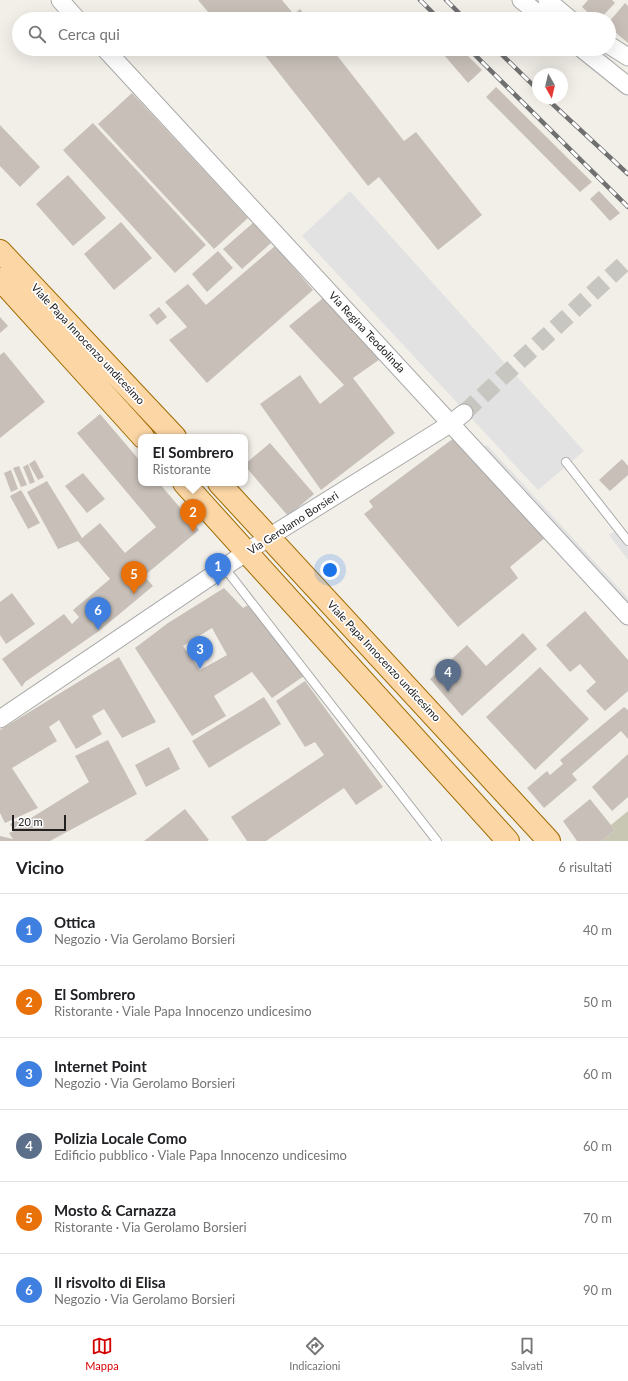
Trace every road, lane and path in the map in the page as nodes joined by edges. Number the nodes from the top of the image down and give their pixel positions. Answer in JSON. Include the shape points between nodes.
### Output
{"nodes":[{"id":1,"x":60,"y":0,"type":"edge"},
{"id":2,"x":521,"y":0,"type":"edge"},
{"id":3,"x":547,"y":0,"type":"edge"},
{"id":4,"x":71,"y":12,"type":"edge"},
{"id":5,"x":536,"y":12,"type":"edge"},
{"id":6,"x":562,"y":12,"type":"edge"},
{"id":7,"x":616,"y":49,"type":"edge"},
{"id":8,"x":111,"y":56,"type":"edge"},
{"id":9,"x":591,"y":56,"type":"edge"},
{"id":10,"x":628,"y":57,"type":"edge"},
{"id":11,"x":628,"y":86,"type":"edge"},
{"id":12,"x":0,"y":251,"type":"edge"},
{"id":13,"x":0,"y":278,"type":"edge"},
{"id":14,"x":464,"y":413,"type":"tunnel mouth"},
{"id":15,"x":450,"y":424,"type":"junction"},
{"id":16,"x":140,"y":434,"type":"edge"},
{"id":17,"x":172,"y":434,"type":"edge"},
{"id":18,"x":566,"y":462,"type":"dead end"},
{"id":19,"x":187,"y":486,"type":"edge"},
{"id":20,"x":222,"y":486,"type":"edge"},
{"id":21,"x":270,"y":537,"type":"junction"},
{"id":22,"x":628,"y":541,"type":"edge"},
{"id":23,"x":247,"y":553,"type":"junction"},
{"id":24,"x":224,"y":568,"type":"junction"},
{"id":25,"x":628,"y":616,"type":"edge"},
{"id":26,"x":0,"y":719,"type":"edge"},
{"id":27,"x":437,"y":841,"type":"edge"},
{"id":28,"x":508,"y":841,"type":"edge"},
{"id":29,"x":549,"y":841,"type":"edge"}],
"edges":[{"from":1,"to":4,"type":"street"},
{"from":2,"to":5,"type":"street"},
{"from":3,"to":6,"type":"street"},
{"from":7,"to":10,"type":"street"},
{"from":8,"to":15,"type":"street","name":"Via Regina Teodolinda"},
{"from":9,"to":11,"type":"street"},
{"from":12,"to":17,"type":"main road","name":"Viale Papa Innocenzo undicesimo"},
{"from":13,"to":16,"type":"main road","name":"Viale Papa Innocenzo undicesimo"},
{"from":14,"to":15,"type":"street","name":"Via Gerolamo Borsieri"},
{"from":15,"to":21,"type":"street","name":"Via Gerolamo Borsieri"},
{"from":15,"to":25,"type":"street","name":"Via Regina Teodolinda"},
{"from":18,"to":22,"type":"lane"},
{"from":19,"to":23,"type":"main road"},
{"from":20,"to":21,"type":"main road","name":"Viale Papa Innocenzo undicesimo"},
{"from":21,"to":23,"type":"street","name":"Via Gerolamo Borsieri"},
{"from":21,"to":29,"type":"main road","name":"Viale Papa Innocenzo undicesimo"},
{"from":23,"to":24,"type":"street","name":"Via Gerolamo Borsieri"},
{"from":23,"to":28,"type":"main road"},
{"from":24,"to":26,"type":"street","name":"Via Gerolamo Borsieri"},
{"from":24,"to":27,"type":"lane"}]}
